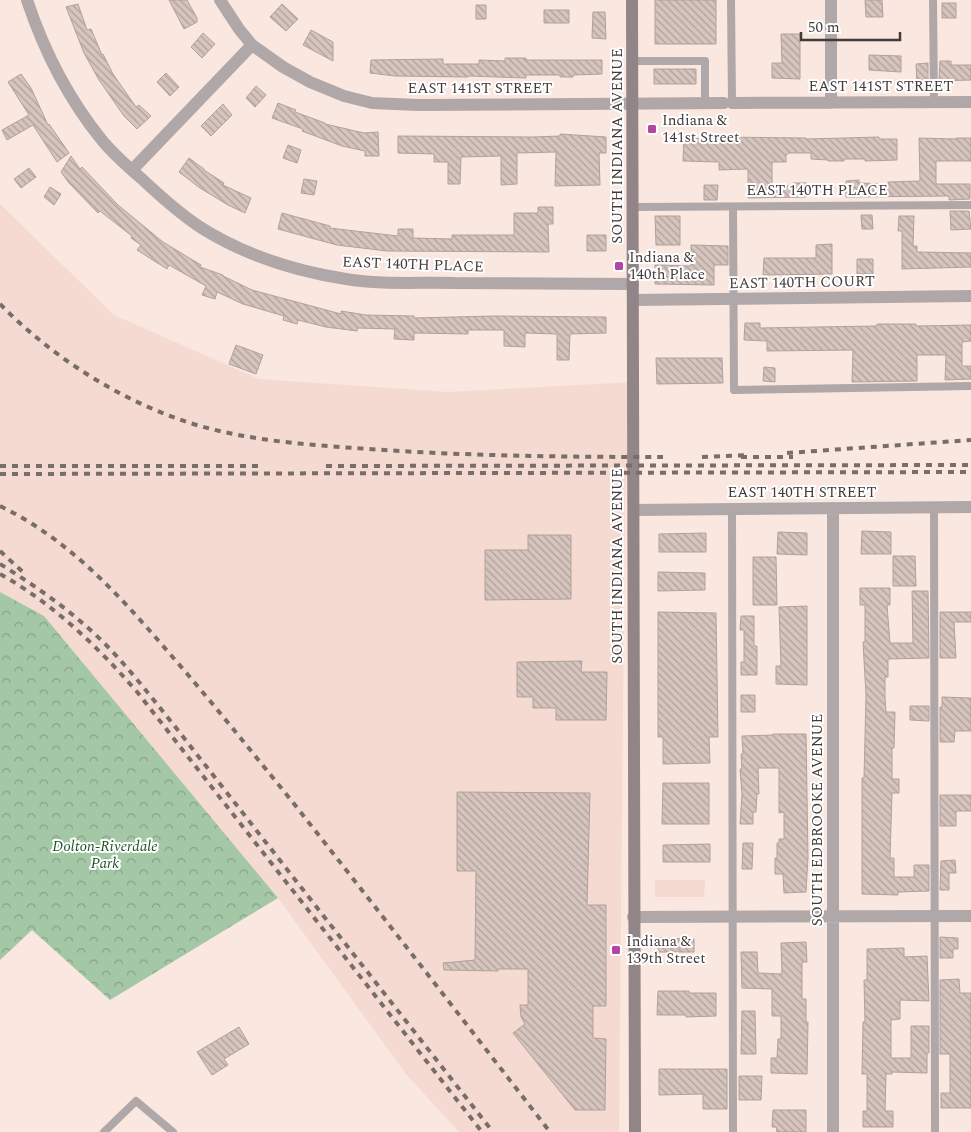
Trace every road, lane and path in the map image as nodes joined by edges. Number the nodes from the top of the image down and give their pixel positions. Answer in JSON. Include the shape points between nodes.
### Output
{"nodes":[{"id":1,"x":27,"y":0,"type":"edge"},
{"id":2,"x":220,"y":0,"type":"edge"},
{"id":3,"x":632,"y":0,"type":"edge"},
{"id":4,"x":731,"y":0,"type":"edge"},
{"id":5,"x":831,"y":0,"type":"edge"},
{"id":6,"x":934,"y":0,"type":"edge"},
{"id":7,"x":252,"y":45,"type":"junction"},
{"id":8,"x":633,"y":62,"type":"junction"},
{"id":9,"x":971,"y":102,"type":"edge"},
{"id":10,"x":728,"y":103,"type":"junction"},
{"id":11,"x":831,"y":103,"type":"junction"},
{"id":12,"x":934,"y":103,"type":"junction"},
{"id":13,"x":633,"y":104,"type":"junction"},
{"id":14,"x":705,"y":104,"type":"junction"},
{"id":15,"x":132,"y":170,"type":"junction"},
{"id":16,"x":971,"y":205,"type":"edge"},
{"id":17,"x":633,"y":207,"type":"junction"},
{"id":18,"x":733,"y":207,"type":"junction"},
{"id":19,"x":633,"y":284,"type":"junction"},
{"id":20,"x":971,"y":296,"type":"edge"},
{"id":21,"x":734,"y":298,"type":"junction"},
{"id":22,"x":633,"y":300,"type":"junction"},
{"id":23,"x":971,"y":386,"type":"edge"},
{"id":24,"x":934,"y":507,"type":"junction"},
{"id":25,"x":971,"y":507,"type":"edge"},
{"id":26,"x":732,"y":508,"type":"junction"},
{"id":27,"x":833,"y":508,"type":"junction"},
{"id":28,"x":634,"y":510,"type":"junction"},
{"id":29,"x":733,"y":916,"type":"junction"},
{"id":30,"x":833,"y":916,"type":"junction"},
{"id":31,"x":935,"y":916,"type":"junction"},
{"id":32,"x":971,"y":916,"type":"edge"},
{"id":33,"x":633,"y":917,"type":"junction"},
{"id":34,"x":104,"y":1132,"type":"edge"},
{"id":35,"x":173,"y":1132,"type":"edge"},
{"id":36,"x":634,"y":1132,"type":"edge"},
{"id":37,"x":733,"y":1132,"type":"edge"},
{"id":38,"x":833,"y":1132,"type":"edge"},
{"id":39,"x":935,"y":1132,"type":"edge"}],
"edges":[{"from":1,"to":15,"type":"street","name":"EAST 140TH PLACE","via":[[40,37],[78,108],[102,141]]},
{"from":2,"to":7,"type":"street","name":"EAST 141ST STREET"},
{"from":3,"to":8,"type":"main road","name":"SOUTH INDIANA AVENUE"},
{"from":4,"to":10,"type":"lane"},
{"from":5,"to":11,"type":"street"},
{"from":6,"to":12,"type":"lane"},
{"from":7,"to":13,"type":"street","name":"EAST 141ST STREET","via":[[310,82],[372,103]]},
{"from":7,"to":15,"type":"street"},
{"from":8,"to":13,"type":"main road","name":"SOUTH INDIANA AVENUE"},
{"from":8,"to":14,"type":"lane","via":[[705,63]]},
{"from":9,"to":12,"type":"street","name":"EAST 141ST STREET"},
{"from":10,"to":11,"type":"street","name":"EAST 141ST STREET"},
{"from":10,"to":14,"type":"street","name":"EAST 141ST STREET"},
{"from":11,"to":12,"type":"street","name":"EAST 141ST STREET"},
{"from":13,"to":14,"type":"street","name":"EAST 141ST STREET"},
{"from":13,"to":17,"type":"main road","name":"SOUTH INDIANA AVENUE"},
{"from":15,"to":19,"type":"street","name":"EAST 140TH PLACE","via":[[167,203],[201,227],[266,260],[307,271],[347,280],[396,282]]},
{"from":16,"to":18,"type":"lane","name":"EAST 140TH PLACE"},
{"from":17,"to":18,"type":"lane","name":"EAST 140TH PLACE"},
{"from":17,"to":19,"type":"main road","name":"SOUTH INDIANA AVENUE"},
{"from":18,"to":21,"type":"lane"},
{"from":19,"to":22,"type":"main road","name":"SOUTH INDIANA AVENUE"},
{"from":20,"to":21,"type":"street","name":"EAST 140TH COURT"},
{"from":21,"to":22,"type":"street","name":"EAST 140TH COURT"},
{"from":21,"to":23,"type":"lane","via":[[734,390]]},
{"from":22,"to":28,"type":"main road","name":"SOUTH INDIANA AVENUE"},
{"from":24,"to":25,"type":"street","name":"EAST 140TH STREET"},
{"from":24,"to":27,"type":"street","name":"EAST 140TH STREET"},
{"from":24,"to":31,"type":"lane"},
{"from":26,"to":27,"type":"street","name":"EAST 140TH STREET"},
{"from":26,"to":28,"type":"street","name":"EAST 140TH STREET"},
{"from":26,"to":29,"type":"lane"},
{"from":27,"to":30,"type":"street","name":"SOUTH EDBROOKE AVENUE"},
{"from":28,"to":33,"type":"main road","name":"SOUTH INDIANA AVENUE"},
{"from":29,"to":30,"type":"street"},
{"from":29,"to":33,"type":"street"},
{"from":29,"to":37,"type":"lane"},
{"from":30,"to":31,"type":"street"},
{"from":30,"to":38,"type":"street","name":"SOUTH EDBROOKE AVENUE"},
{"from":31,"to":32,"type":"street"},
{"from":31,"to":39,"type":"lane"},
{"from":33,"to":36,"type":"main road","name":"SOUTH INDIANA AVENUE"},
{"from":34,"to":35,"type":"lane","via":[[136,1101]]}]}
